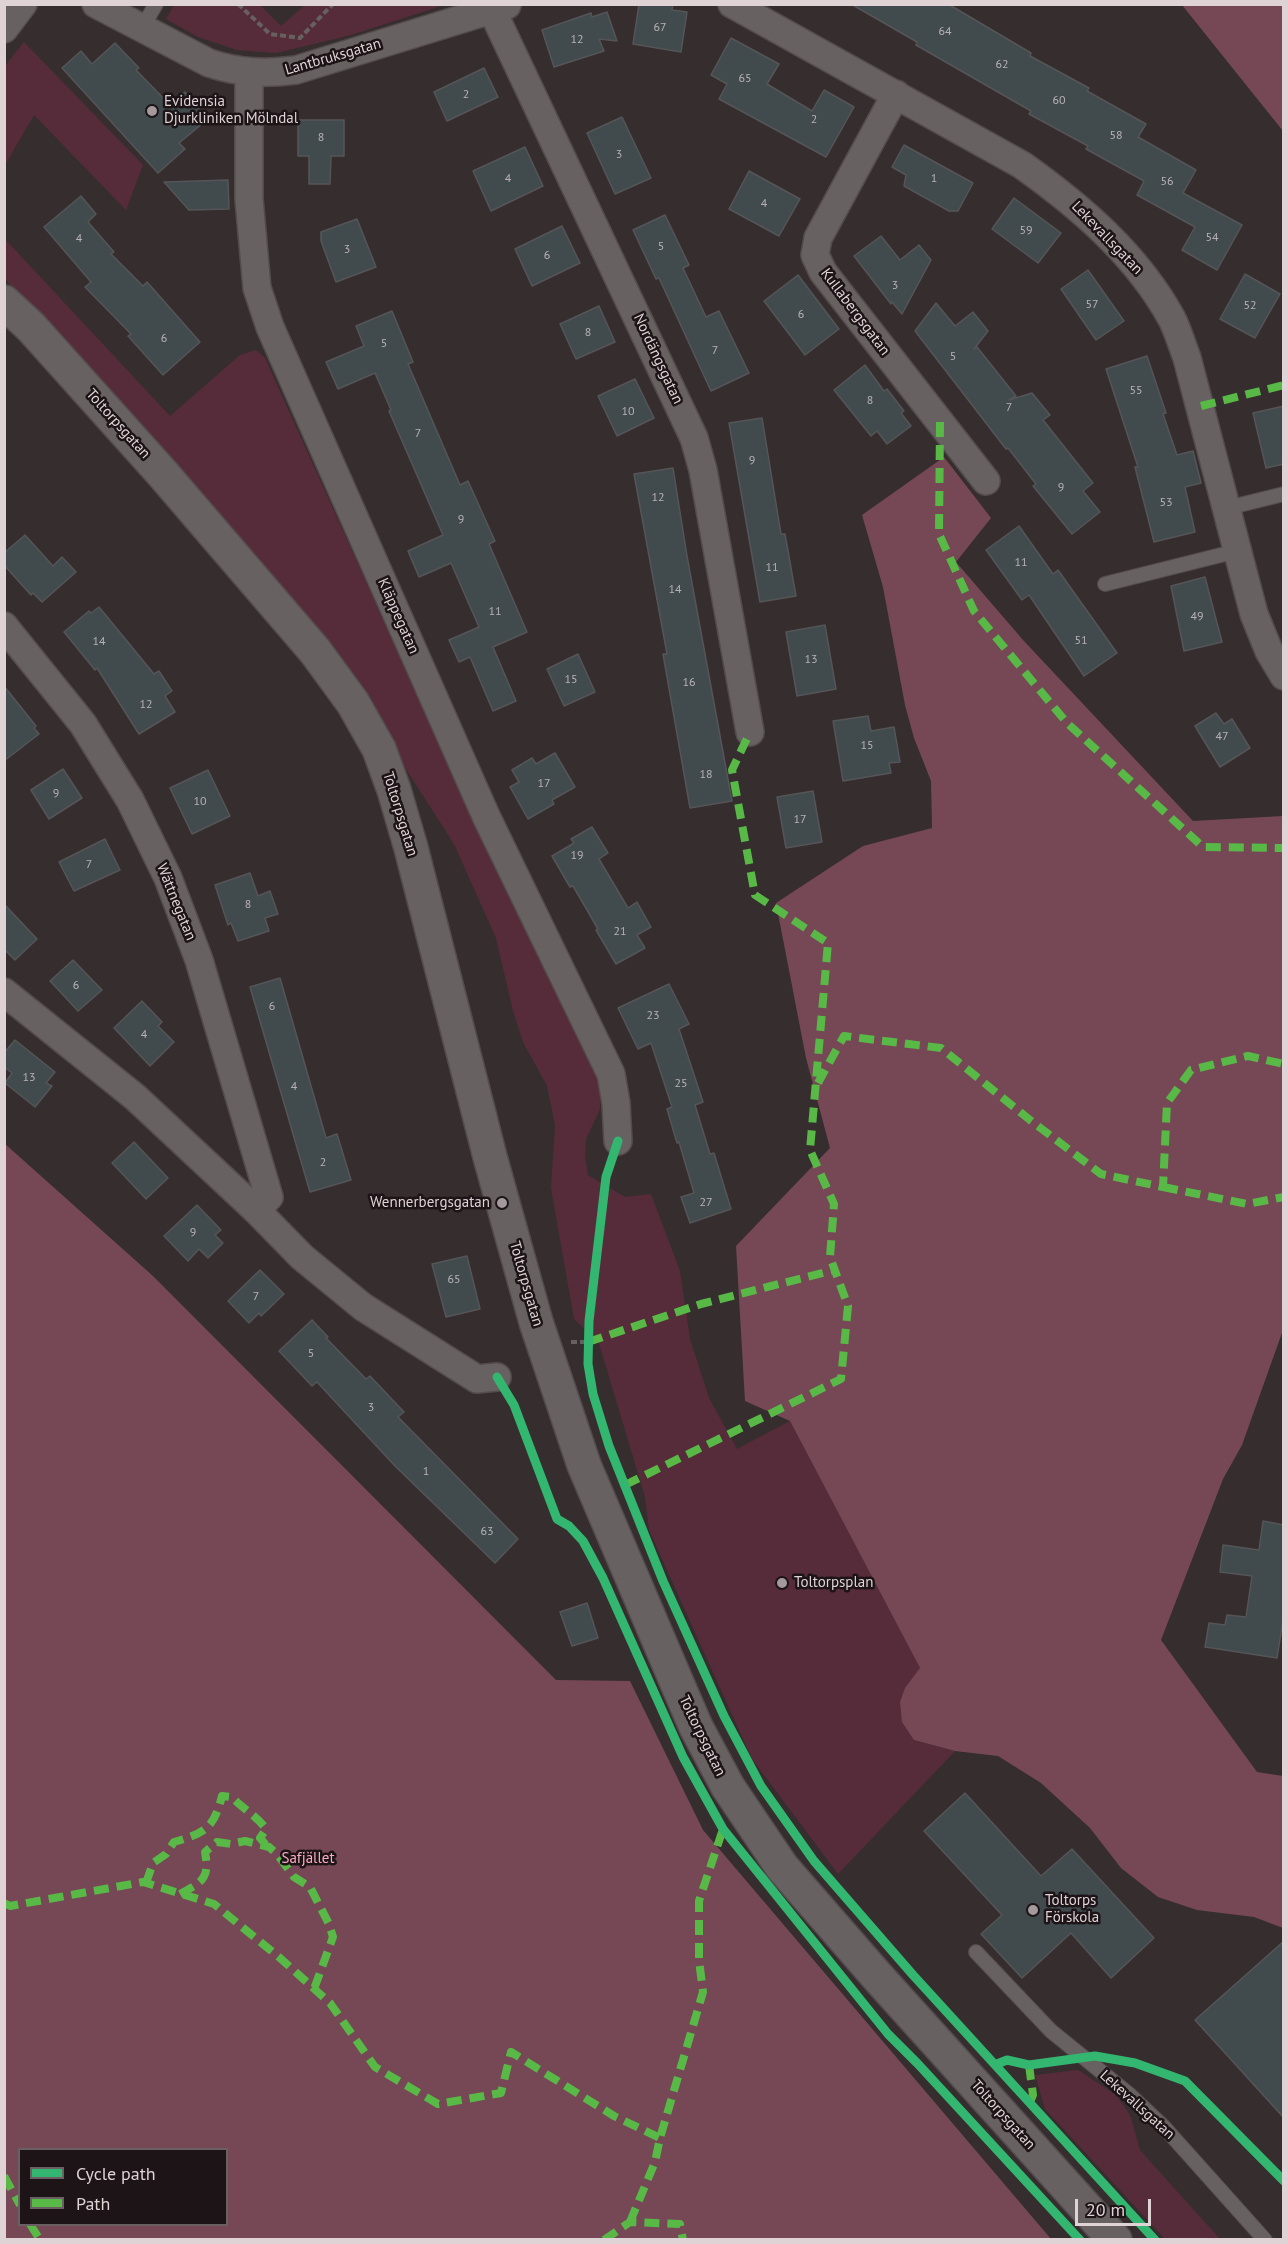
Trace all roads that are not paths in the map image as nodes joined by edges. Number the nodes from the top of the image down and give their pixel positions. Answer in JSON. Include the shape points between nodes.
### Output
{"nodes":[{"id":1,"x":23,"y":4,"type":"edge"},
{"id":2,"x":96,"y":4,"type":"edge"},
{"id":3,"x":156,"y":4,"type":"edge"},
{"id":4,"x":732,"y":4,"type":"edge"},
{"id":5,"x":500,"y":7,"type":"edge"},
{"id":6,"x":4,"y":28,"type":"edge"},
{"id":7,"x":142,"y":28,"type":"junction"},
{"id":8,"x":249,"y":73,"type":"junction"},
{"id":9,"x":896,"y":94,"type":"junction"},
{"id":10,"x":4,"y":302,"type":"edge"},
{"id":11,"x":986,"y":481,"type":"dead end"},
{"id":12,"x":1284,"y":494,"type":"edge"},
{"id":13,"x":1227,"y":508,"type":"junction"},
{"id":14,"x":1238,"y":551,"type":"junction"},
{"id":15,"x":1105,"y":584,"type":"dead end"},
{"id":16,"x":9,"y":640,"type":"edge"},
{"id":17,"x":1284,"y":676,"type":"edge"},
{"id":18,"x":750,"y":732,"type":"dead end"},
{"id":19,"x":4,"y":992,"type":"edge"},
{"id":20,"x":618,"y":1141,"type":"dead end"},
{"id":21,"x":256,"y":1210,"type":"junction"},
{"id":22,"x":497,"y":1377,"type":"dead end"},
{"id":23,"x":976,"y":1952,"type":"dead end"},
{"id":24,"x":1115,"y":2240,"type":"edge"},
{"id":25,"x":1266,"y":2240,"type":"edge"}],
"edges":[{"from":1,"to":6,"type":"street"},
{"from":2,"to":7,"type":"street","name":"Lantbruksgatan"},
{"from":3,"to":7,"type":"lane"},
{"from":4,"to":9,"type":"street","name":"Lekevallsgatan"},
{"from":5,"to":8,"type":"street","name":"Lantbruksgatan","via":[[296,70]]},
{"from":5,"to":18,"type":"street","name":"Nordängsgatan","via":[[694,438]]},
{"from":7,"to":8,"type":"street","name":"Lantbruksgatan","via":[[209,63]]},
{"from":8,"to":20,"type":"street","name":"Kläppegatan","via":[[249,199],[257,288],[270,327],[486,816],[611,1074]]},
{"from":9,"to":11,"type":"street","name":"Kullabergsgatan","via":[[818,238],[815,255],[823,273]]},
{"from":9,"to":13,"type":"street","name":"Lekevallsgatan","via":[[1022,165],[1058,190],[1124,252],[1151,285],[1173,320],[1187,357]]},
{"from":10,"to":24,"type":"street","name":"Toltorpsgatan","via":[[163,474],[315,651],[353,704],[378,749],[411,848],[530,1300],[584,1465],[687,1705],[728,1787],[782,1867]]},
{"from":12,"to":13,"type":"lane"},
{"from":13,"to":14,"type":"street","name":"Lekevallsgatan"},
{"from":14,"to":15,"type":"lane"},
{"from":14,"to":17,"type":"street","name":"Lekevallsgatan","via":[[1254,614]]},
{"from":16,"to":21,"type":"street","name":"Wättnegatan","via":[[84,724],[130,800],[168,878],[199,960],[269,1197]]},
{"from":19,"to":21,"type":"street","via":[[135,1097]]},
{"from":21,"to":22,"type":"street","via":[[302,1257],[363,1307],[477,1379]]},
{"from":23,"to":25,"type":"lane","name":"Lekevallsgatan","via":[[1051,2031],[1164,2127]]}]}
